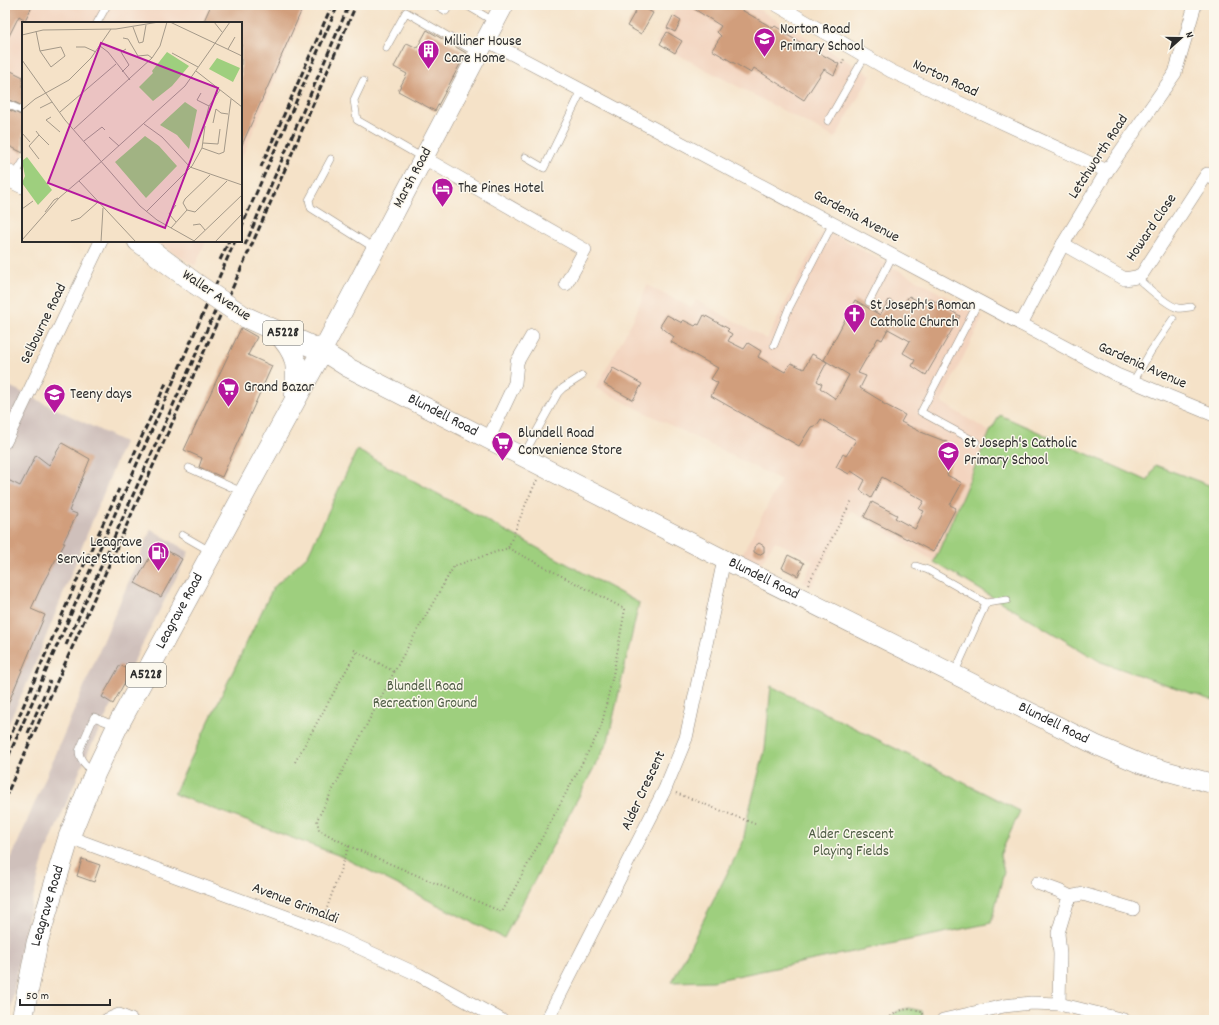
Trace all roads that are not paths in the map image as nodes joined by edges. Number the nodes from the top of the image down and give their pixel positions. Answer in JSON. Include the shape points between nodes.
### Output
{"nodes":[{"id":1,"x":107,"y":5,"type":"edge"},
{"id":2,"x":436,"y":5,"type":"edge"},
{"id":3,"x":449,"y":5,"type":"edge"},
{"id":4,"x":466,"y":5,"type":"edge"},
{"id":5,"x":504,"y":5,"type":"edge"},
{"id":6,"x":777,"y":5,"type":"edge"},
{"id":7,"x":1195,"y":5,"type":"edge"},
{"id":8,"x":98,"y":22,"type":"edge"},
{"id":9,"x":495,"y":22,"type":"junction"},
{"id":10,"x":482,"y":47,"type":"junction"},
{"id":11,"x":386,"y":48,"type":"dead end"},
{"id":12,"x":865,"y":56,"type":"junction"},
{"id":13,"x":363,"y":81,"type":"dead end"},
{"id":14,"x":582,"y":90,"type":"junction"},
{"id":15,"x":5,"y":103,"type":"edge"},
{"id":16,"x":22,"y":111,"type":"edge"},
{"id":17,"x":828,"y":121,"type":"dead end"},
{"id":18,"x":525,"y":157,"type":"dead end"},
{"id":19,"x":424,"y":158,"type":"junction"},
{"id":20,"x":331,"y":159,"type":"dead end"},
{"id":21,"x":1107,"y":171,"type":"junction"},
{"id":22,"x":1214,"y":180,"type":"edge"},
{"id":23,"x":833,"y":223,"type":"junction"},
{"id":24,"x":101,"y":242,"type":"edge"},
{"id":25,"x":139,"y":242,"type":"edge"},
{"id":26,"x":1063,"y":244,"type":"junction"},
{"id":27,"x":376,"y":249,"type":"junction"},
{"id":28,"x":893,"y":255,"type":"junction"},
{"id":29,"x":1136,"y":277,"type":"junction"},
{"id":30,"x":566,"y":284,"type":"dead end"},
{"id":31,"x":978,"y":300,"type":"junction"},
{"id":32,"x":869,"y":302,"type":"dead end"},
{"id":33,"x":1191,"y":307,"type":"dead end"},
{"id":34,"x":1173,"y":319,"type":"dead end"},
{"id":35,"x":1021,"y":324,"type":"junction"},
{"id":36,"x":277,"y":332,"type":"junction"},
{"id":37,"x":532,"y":336,"type":"dead end"},
{"id":38,"x":774,"y":345,"type":"dead end"},
{"id":39,"x":322,"y":351,"type":"junction"},
{"id":40,"x":582,"y":376,"type":"dead end"},
{"id":41,"x":1133,"y":382,"type":"junction"},
{"id":42,"x":295,"y":399,"type":"junction"},
{"id":43,"x":1214,"y":415,"type":"edge"},
{"id":44,"x":489,"y":438,"type":"junction"},
{"id":45,"x":5,"y":442,"type":"edge"},
{"id":46,"x":976,"y":442,"type":"dead end"},
{"id":47,"x":523,"y":456,"type":"junction"},
{"id":48,"x":189,"y":468,"type":"dead end"},
{"id":49,"x":244,"y":493,"type":"junction"},
{"id":50,"x":182,"y":535,"type":"dead end"},
{"id":51,"x":212,"y":552,"type":"junction"},
{"id":52,"x":728,"y":561,"type":"junction"},
{"id":53,"x":916,"y":566,"type":"dead end"},
{"id":54,"x":1007,"y":600,"type":"dead end"},
{"id":55,"x":986,"y":603,"type":"junction"},
{"id":56,"x":954,"y":674,"type":"junction"},
{"id":57,"x":1214,"y":784,"type":"edge"},
{"id":58,"x":69,"y":837,"type":"junction"},
{"id":59,"x":1037,"y":883,"type":"dead end"},
{"id":60,"x":1071,"y":897,"type":"junction"},
{"id":61,"x":1133,"y":909,"type":"dead end"},
{"id":62,"x":1059,"y":1004,"type":"junction"},
{"id":63,"x":22,"y":1020,"type":"edge"},
{"id":64,"x":107,"y":1020,"type":"edge"},
{"id":65,"x":131,"y":1020,"type":"edge"},
{"id":66,"x":501,"y":1020,"type":"edge"},
{"id":67,"x":547,"y":1020,"type":"edge"},
{"id":68,"x":943,"y":1020,"type":"edge"},
{"id":69,"x":1124,"y":1020,"type":"edge"}],
"edges":[{"from":1,"to":8,"type":"lane"},
{"from":2,"to":3,"type":"lane","via":[[446,11]]},
{"from":4,"to":9,"type":"lane"},
{"from":5,"to":9,"type":"street","name":"Marsh Road"},
{"from":6,"to":12,"type":"street","name":"Norton Road"},
{"from":7,"to":21,"type":"street","name":"Letchworth Road","via":[[1175,73]]},
{"from":9,"to":10,"type":"street","name":"Marsh Road"},
{"from":10,"to":11,"type":"lane","via":[[406,12]]},
{"from":10,"to":14,"type":"street","name":"Gardenia Avenue"},
{"from":10,"to":19,"type":"street","name":"Marsh Road"},
{"from":12,"to":17,"type":"lane"},
{"from":12,"to":21,"type":"street","name":"Norton Road","via":[[891,71]]},
{"from":13,"to":19,"type":"lane","via":[[354,100],[357,120]]},
{"from":14,"to":18,"type":"lane","via":[[544,168]]},
{"from":14,"to":23,"type":"street","name":"Gardenia Avenue"},
{"from":15,"to":16,"type":"lane"},
{"from":19,"to":27,"type":"street","name":"Marsh Road"},
{"from":19,"to":30,"type":"street","via":[[585,250]]},
{"from":20,"to":27,"type":"lane","via":[[309,200],[311,208]]},
{"from":21,"to":26,"type":"street","name":"Letchworth Road"},
{"from":22,"to":29,"type":"street","name":"Howard Close","via":[[1207,174],[1142,274]]},
{"from":23,"to":28,"type":"street","name":"Gardenia Avenue"},
{"from":23,"to":38,"type":"lane","via":[[789,308]]},
{"from":24,"to":45,"type":"street","name":"Selbourne Road"},
{"from":25,"to":36,"type":"main road","name":"Waller Avenue","number":"A5228","bridge":true,"via":[[243,316]]},
{"from":26,"to":29,"type":"street","name":"Howard Close","via":[[1125,279]]},
{"from":26,"to":35,"type":"street","name":"Letchworth Road"},
{"from":27,"to":39,"type":"street","name":"Marsh Road"},
{"from":28,"to":31,"type":"street","name":"Gardenia Avenue"},
{"from":28,"to":32,"type":"lane"},
{"from":29,"to":33,"type":"lane","via":[[1173,306]]},
{"from":31,"to":35,"type":"street","name":"Gardenia Avenue"},
{"from":31,"to":46,"type":"lane","via":[[921,412]]},
{"from":34,"to":41,"type":"lane"},
{"from":35,"to":41,"type":"street","name":"Gardenia Avenue"},
{"from":36,"to":39,"type":"main road","name":"Waller Avenue","number":"A5228"},
{"from":36,"to":42,"type":"main road","via":[[296,359]]},
{"from":37,"to":44,"type":"street","via":[[518,362],[515,383]]},
{"from":39,"to":42,"type":"main road","name":"Leagrave Road","number":"A5228"},
{"from":39,"to":44,"type":"street","name":"Blundell Road","via":[[347,367]]},
{"from":40,"to":47,"type":"lane","via":[[558,393]]},
{"from":41,"to":43,"type":"street","name":"Gardenia Avenue"},
{"from":42,"to":49,"type":"main road","name":"Leagrave Road","number":"A5228"},
{"from":44,"to":47,"type":"street","name":"Blundell Road"},
{"from":47,"to":52,"type":"street","name":"Blundell Road"},
{"from":48,"to":49,"type":"lane"},
{"from":49,"to":51,"type":"main road","name":"Leagrave Road","number":"A5228"},
{"from":50,"to":51,"type":"lane"},
{"from":51,"to":58,"type":"main road","name":"Leagrave Road","number":"A5228","via":[[117,727]]},
{"from":52,"to":56,"type":"street","name":"Blundell Road"},
{"from":52,"to":67,"type":"street","name":"Alder Crescent","via":[[722,569],[686,738],[665,789]]},
{"from":53,"to":55,"type":"lane","via":[[928,570]]},
{"from":54,"to":55,"type":"lane"},
{"from":55,"to":56,"type":"lane"},
{"from":56,"to":57,"type":"street","name":"Blundell Road","via":[[1096,745],[1141,764]]},
{"from":58,"to":63,"type":"main road","name":"Leagrave Road","number":"A5228","via":[[37,943]]},
{"from":58,"to":66,"type":"street","name":"Avenue Grimaldi","via":[[319,929],[419,976]]},
{"from":59,"to":60,"type":"street"},
{"from":60,"to":61,"type":"street","via":[[1083,894]]},
{"from":60,"to":62,"type":"street","via":[[1066,903],[1058,933]]},
{"from":62,"to":68,"type":"street","via":[[1031,1003],[1004,1006]]},
{"from":62,"to":69,"type":"street"},
{"from":64,"to":65,"type":"street","via":[[119,1015]]}]}
